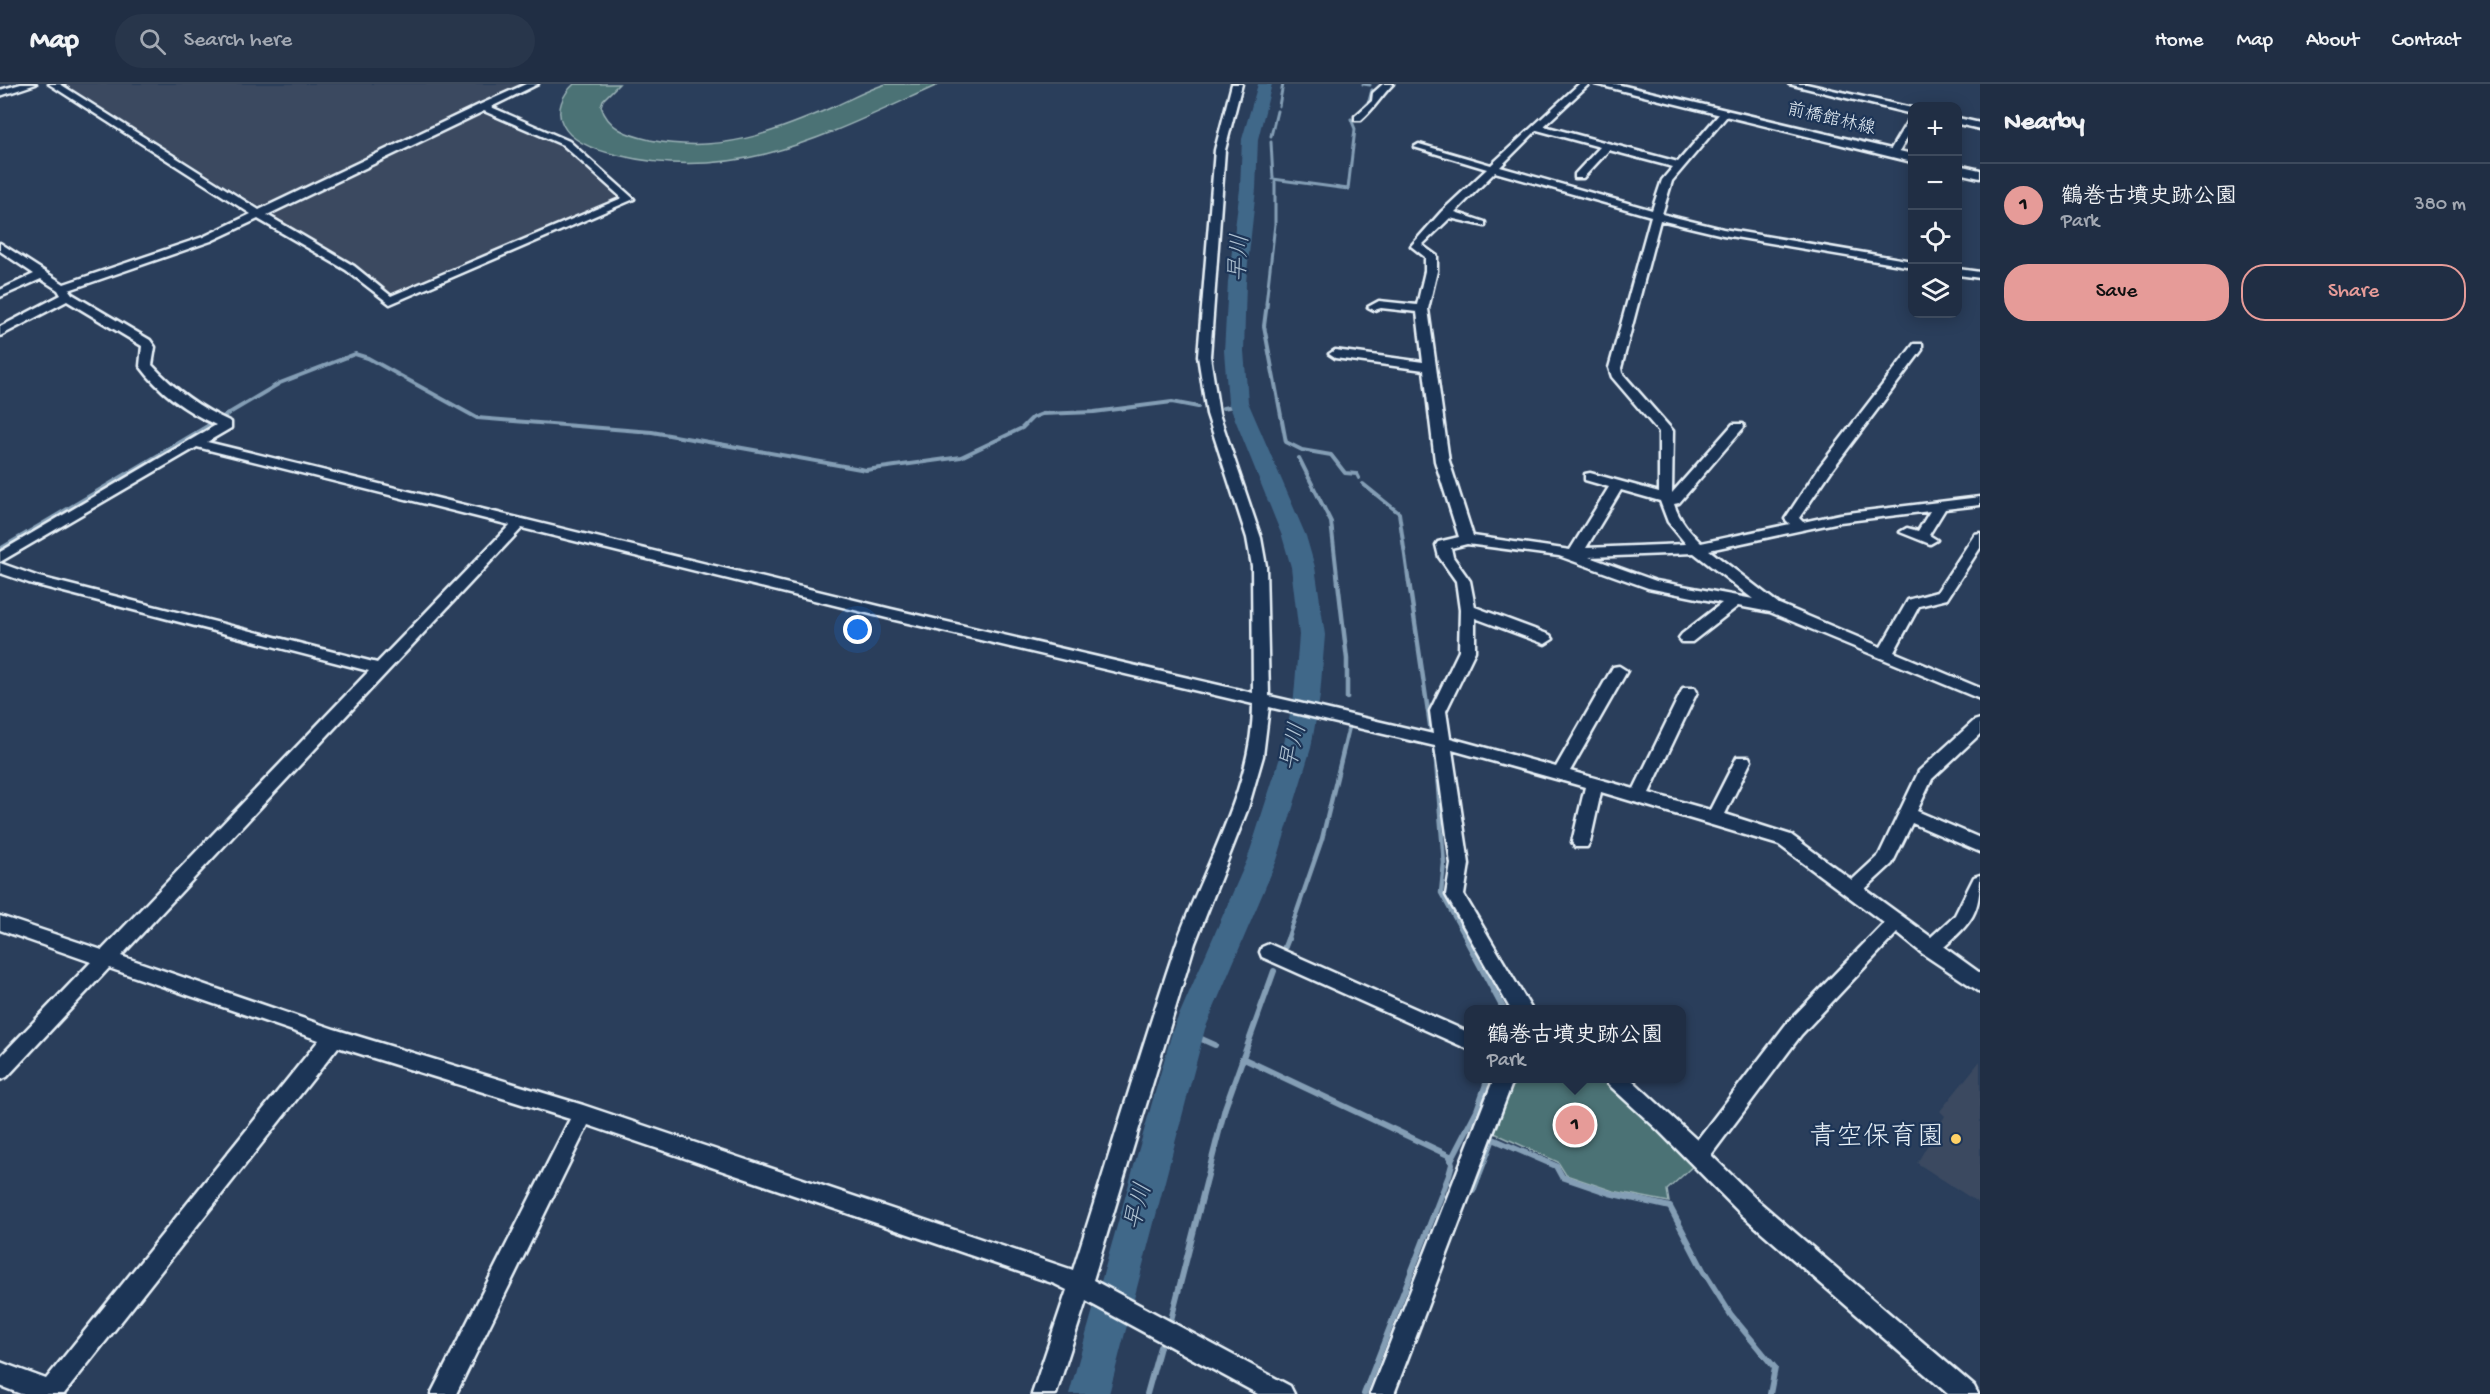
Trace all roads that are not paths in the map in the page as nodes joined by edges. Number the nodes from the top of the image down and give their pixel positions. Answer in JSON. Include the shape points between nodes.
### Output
{"nodes":[{"id":1,"x":31,"y":84,"type":"edge"},
{"id":2,"x":54,"y":84,"type":"edge"},
{"id":3,"x":533,"y":84,"type":"edge"},
{"id":4,"x":1237,"y":84,"type":"edge"},
{"id":5,"x":1388,"y":84,"type":"edge"},
{"id":6,"x":1584,"y":84,"type":"edge"},
{"id":7,"x":1601,"y":84,"type":"edge"},
{"id":8,"x":1794,"y":84,"type":"edge"},
{"id":9,"x":0,"y":93,"type":"edge"},
{"id":10,"x":482,"y":107,"type":"junction"},
{"id":11,"x":1908,"y":110,"type":"edge"},
{"id":12,"x":1724,"y":114,"type":"junction"},
{"id":13,"x":1358,"y":118,"type":"dead end"},
{"id":14,"x":1962,"y":122,"type":"edge"},
{"id":15,"x":1980,"y":126,"type":"edge"},
{"id":16,"x":1538,"y":127,"type":"junction"},
{"id":17,"x":1908,"y":129,"type":"edge"},
{"id":18,"x":1607,"y":146,"type":"junction"},
{"id":19,"x":1419,"y":147,"type":"dead end"},
{"id":20,"x":1893,"y":154,"type":"junction"},
{"id":21,"x":1908,"y":157,"type":"edge"},
{"id":22,"x":1679,"y":165,"type":"junction"},
{"id":23,"x":1493,"y":169,"type":"junction"},
{"id":24,"x":1962,"y":170,"type":"edge"},
{"id":25,"x":1980,"y":174,"type":"edge"},
{"id":26,"x":1579,"y":176,"type":"dead end"},
{"id":27,"x":1446,"y":213,"type":"junction"},
{"id":28,"x":260,"y":215,"type":"junction"},
{"id":29,"x":1657,"y":215,"type":"junction"},
{"id":30,"x":1481,"y":224,"type":"dead end"},
{"id":31,"x":0,"y":246,"type":"edge"},
{"id":32,"x":1908,"y":263,"type":"edge"},
{"id":33,"x":1962,"y":273,"type":"edge"},
{"id":34,"x":42,"y":274,"type":"junction"},
{"id":35,"x":1980,"y":275,"type":"edge"},
{"id":36,"x":65,"y":292,"type":"junction"},
{"id":37,"x":0,"y":294,"type":"edge"},
{"id":38,"x":1374,"y":307,"type":"dead end"},
{"id":39,"x":1422,"y":309,"type":"junction"},
{"id":40,"x":0,"y":332,"type":"edge"},
{"id":41,"x":1918,"y":347,"type":"dead end"},
{"id":42,"x":1335,"y":354,"type":"dead end"},
{"id":43,"x":1430,"y":367,"type":"junction"},
{"id":44,"x":1738,"y":427,"type":"dead end"},
{"id":45,"x":195,"y":443,"type":"junction"},
{"id":46,"x":1590,"y":477,"type":"dead end"},
{"id":47,"x":1617,"y":485,"type":"junction"},
{"id":48,"x":1667,"y":500,"type":"junction"},
{"id":49,"x":1980,"y":501,"type":"edge"},
{"id":50,"x":1940,"y":507,"type":"junction"},
{"id":51,"x":521,"y":521,"type":"junction"},
{"id":52,"x":1800,"y":526,"type":"junction"},
{"id":53,"x":1919,"y":537,"type":"dead end"},
{"id":54,"x":1980,"y":537,"type":"edge"},
{"id":55,"x":1467,"y":540,"type":"junction"},
{"id":56,"x":1699,"y":548,"type":"junction"},
{"id":57,"x":1574,"y":554,"type":"junction"},
{"id":58,"x":0,"y":558,"type":"edge"},
{"id":59,"x":0,"y":568,"type":"edge"},
{"id":60,"x":1733,"y":602,"type":"junction"},
{"id":61,"x":1774,"y":608,"type":"junction"},
{"id":62,"x":1468,"y":610,"type":"junction"},
{"id":63,"x":1687,"y":638,"type":"dead end"},
{"id":64,"x":1545,"y":639,"type":"dead end"},
{"id":65,"x":1885,"y":654,"type":"junction"},
{"id":66,"x":381,"y":669,"type":"junction"},
{"id":67,"x":1619,"y":671,"type":"dead end"},
{"id":68,"x":1689,"y":692,"type":"dead end"},
{"id":69,"x":1980,"y":694,"type":"edge"},
{"id":70,"x":1266,"y":700,"type":"junction"},
{"id":71,"x":1980,"y":725,"type":"edge"},
{"id":72,"x":1444,"y":743,"type":"junction"},
{"id":73,"x":1743,"y":761,"type":"dead end"},
{"id":74,"x":1560,"y":774,"type":"junction"},
{"id":75,"x":1594,"y":783,"type":"junction"},
{"id":76,"x":1640,"y":795,"type":"junction"},
{"id":77,"x":1906,"y":813,"type":"junction"},
{"id":78,"x":1714,"y":816,"type":"junction"},
{"id":79,"x":1581,"y":842,"type":"dead end"},
{"id":80,"x":1980,"y":845,"type":"edge"},
{"id":81,"x":1980,"y":882,"type":"edge"},
{"id":82,"x":1853,"y":890,"type":"junction"},
{"id":83,"x":1896,"y":922,"type":"junction"},
{"id":84,"x":0,"y":923,"type":"edge"},
{"id":85,"x":1930,"y":949,"type":"junction"},
{"id":86,"x":1269,"y":952,"type":"dead end"},
{"id":87,"x":106,"y":957,"type":"junction"},
{"id":88,"x":1980,"y":984,"type":"edge"},
{"id":89,"x":1519,"y":1005,"type":"edge"},
{"id":90,"x":334,"y":1037,"type":"junction"},
{"id":91,"x":1464,"y":1039,"type":"edge"},
{"id":92,"x":0,"y":1071,"type":"edge"},
{"id":93,"x":1502,"y":1083,"type":"edge"},
{"id":94,"x":1620,"y":1083,"type":"edge"},
{"id":95,"x":583,"y":1114,"type":"junction"},
{"id":96,"x":1698,"y":1155,"type":"junction"},
{"id":97,"x":1084,"y":1288,"type":"junction"},
{"id":98,"x":0,"y":1374,"type":"edge"},
{"id":99,"x":50,"y":1393,"type":"edge"},
{"id":100,"x":443,"y":1394,"type":"edge"},
{"id":101,"x":1044,"y":1394,"type":"edge"},
{"id":102,"x":1282,"y":1394,"type":"edge"},
{"id":103,"x":1382,"y":1394,"type":"edge"},
{"id":104,"x":1966,"y":1394,"type":"edge"}],
"edges":[{"from":1,"to":9,"type":"street"},
{"from":2,"to":28,"type":"street"},
{"from":3,"to":10,"type":"street"},
{"from":4,"to":70,"type":"street","via":[[1220,150],[1204,356],[1213,414],[1254,537]]},
{"from":5,"to":13,"type":"street"},
{"from":6,"to":16,"type":"street"},
{"from":7,"to":12,"type":"main road","name":"前橋館林線"},
{"from":8,"to":11,"type":"street"},
{"from":10,"to":28,"type":"street"},
{"from":10,"to":28,"type":"street","via":[[566,143],[629,199],[390,301],[350,268]]},
{"from":12,"to":20,"type":"main road","name":"前橋館林線"},
{"from":12,"to":22,"type":"street"},
{"from":14,"to":15,"type":"street"},
{"from":16,"to":18,"type":"street"},
{"from":16,"to":23,"type":"street"},
{"from":17,"to":20,"type":"street"},
{"from":18,"to":22,"type":"street"},
{"from":18,"to":26,"type":"street"},
{"from":19,"to":23,"type":"street"},
{"from":20,"to":21,"type":"main road","name":"前橋館林線"},
{"from":22,"to":29,"type":"street","via":[[1667,180]]},
{"from":23,"to":27,"type":"street"},
{"from":23,"to":29,"type":"street"},
{"from":24,"to":25,"type":"main road"},
{"from":27,"to":30,"type":"street"},
{"from":27,"to":39,"type":"street","via":[[1416,246],[1431,256]]},
{"from":28,"to":36,"type":"street"},
{"from":29,"to":32,"type":"street","via":[[1723,232]]},
{"from":29,"to":48,"type":"street","via":[[1615,368],[1666,431]]},
{"from":31,"to":34,"type":"street"},
{"from":33,"to":35,"type":"street"},
{"from":34,"to":36,"type":"street"},
{"from":34,"to":37,"type":"street"},
{"from":36,"to":40,"type":"street"},
{"from":36,"to":45,"type":"street","via":[[146,343],[146,366],[168,390],[226,424]]},
{"from":38,"to":39,"type":"street","via":[[1379,304]]},
{"from":39,"to":43,"type":"street"},
{"from":41,"to":52,"type":"street","via":[[1792,519]]},
{"from":42,"to":43,"type":"street"},
{"from":43,"to":55,"type":"street","via":[[1442,461]]},
{"from":44,"to":48,"type":"street","via":[[1674,500]]},
{"from":45,"to":51,"type":"street"},
{"from":45,"to":58,"type":"street"},
{"from":46,"to":47,"type":"street"},
{"from":47,"to":48,"type":"street"},
{"from":47,"to":57,"type":"street"},
{"from":48,"to":56,"type":"street","via":[[1674,520]]},
{"from":49,"to":50,"type":"street"},
{"from":50,"to":52,"type":"street"},
{"from":50,"to":53,"type":"street"},
{"from":51,"to":66,"type":"street"},
{"from":51,"to":70,"type":"street","via":[[891,614]]},
{"from":52,"to":56,"type":"street"},
{"from":54,"to":65,"type":"street","via":[[1942,596],[1913,603]]},
{"from":55,"to":57,"type":"street"},
{"from":55,"to":62,"type":"street","via":[[1446,543],[1442,549],[1463,581]]},
{"from":56,"to":57,"type":"street"},
{"from":56,"to":61,"type":"street"},
{"from":57,"to":60,"type":"street","via":[[1653,585]]},
{"from":59,"to":66,"type":"street"},
{"from":60,"to":61,"type":"street"},
{"from":60,"to":63,"type":"street"},
{"from":61,"to":65,"type":"street"},
{"from":62,"to":64,"type":"street"},
{"from":62,"to":72,"type":"street","via":[[1467,651],[1438,711]]},
{"from":65,"to":69,"type":"street"},
{"from":66,"to":87,"type":"street"},
{"from":67,"to":74,"type":"street"},
{"from":68,"to":76,"type":"street"},
{"from":70,"to":72,"type":"street"},
{"from":70,"to":97,"type":"street","via":[[1239,808],[1186,943]]},
{"from":71,"to":77,"type":"street","via":[[1925,775]]},
{"from":72,"to":74,"type":"street"},
{"from":72,"to":89,"type":"street","via":[[1460,864],[1455,895]]},
{"from":73,"to":78,"type":"street"},
{"from":74,"to":75,"type":"street"},
{"from":75,"to":76,"type":"street"},
{"from":75,"to":79,"type":"street"},
{"from":76,"to":78,"type":"street"},
{"from":77,"to":80,"type":"street"},
{"from":77,"to":82,"type":"street","via":[[1886,859]]},
{"from":78,"to":82,"type":"street","via":[[1785,840]]},
{"from":81,"to":85,"type":"street","via":[[1962,920]]},
{"from":82,"to":83,"type":"street"},
{"from":83,"to":85,"type":"street"},
{"from":83,"to":96,"type":"street","via":[[1794,1029]]},
{"from":84,"to":87,"type":"street"},
{"from":85,"to":88,"type":"street"},
{"from":86,"to":91,"type":"street"},
{"from":87,"to":90,"type":"street"},
{"from":87,"to":92,"type":"street"},
{"from":90,"to":95,"type":"street"},
{"from":90,"to":99,"type":"street"},
{"from":93,"to":103,"type":"street"},
{"from":94,"to":96,"type":"street"},
{"from":95,"to":97,"type":"street","via":[[1061,1275]]},
{"from":95,"to":100,"type":"street"},
{"from":96,"to":104,"type":"street","via":[[1833,1282]]},
{"from":97,"to":101,"type":"street"},
{"from":97,"to":102,"type":"street"},
{"from":98,"to":99,"type":"street"}]}
